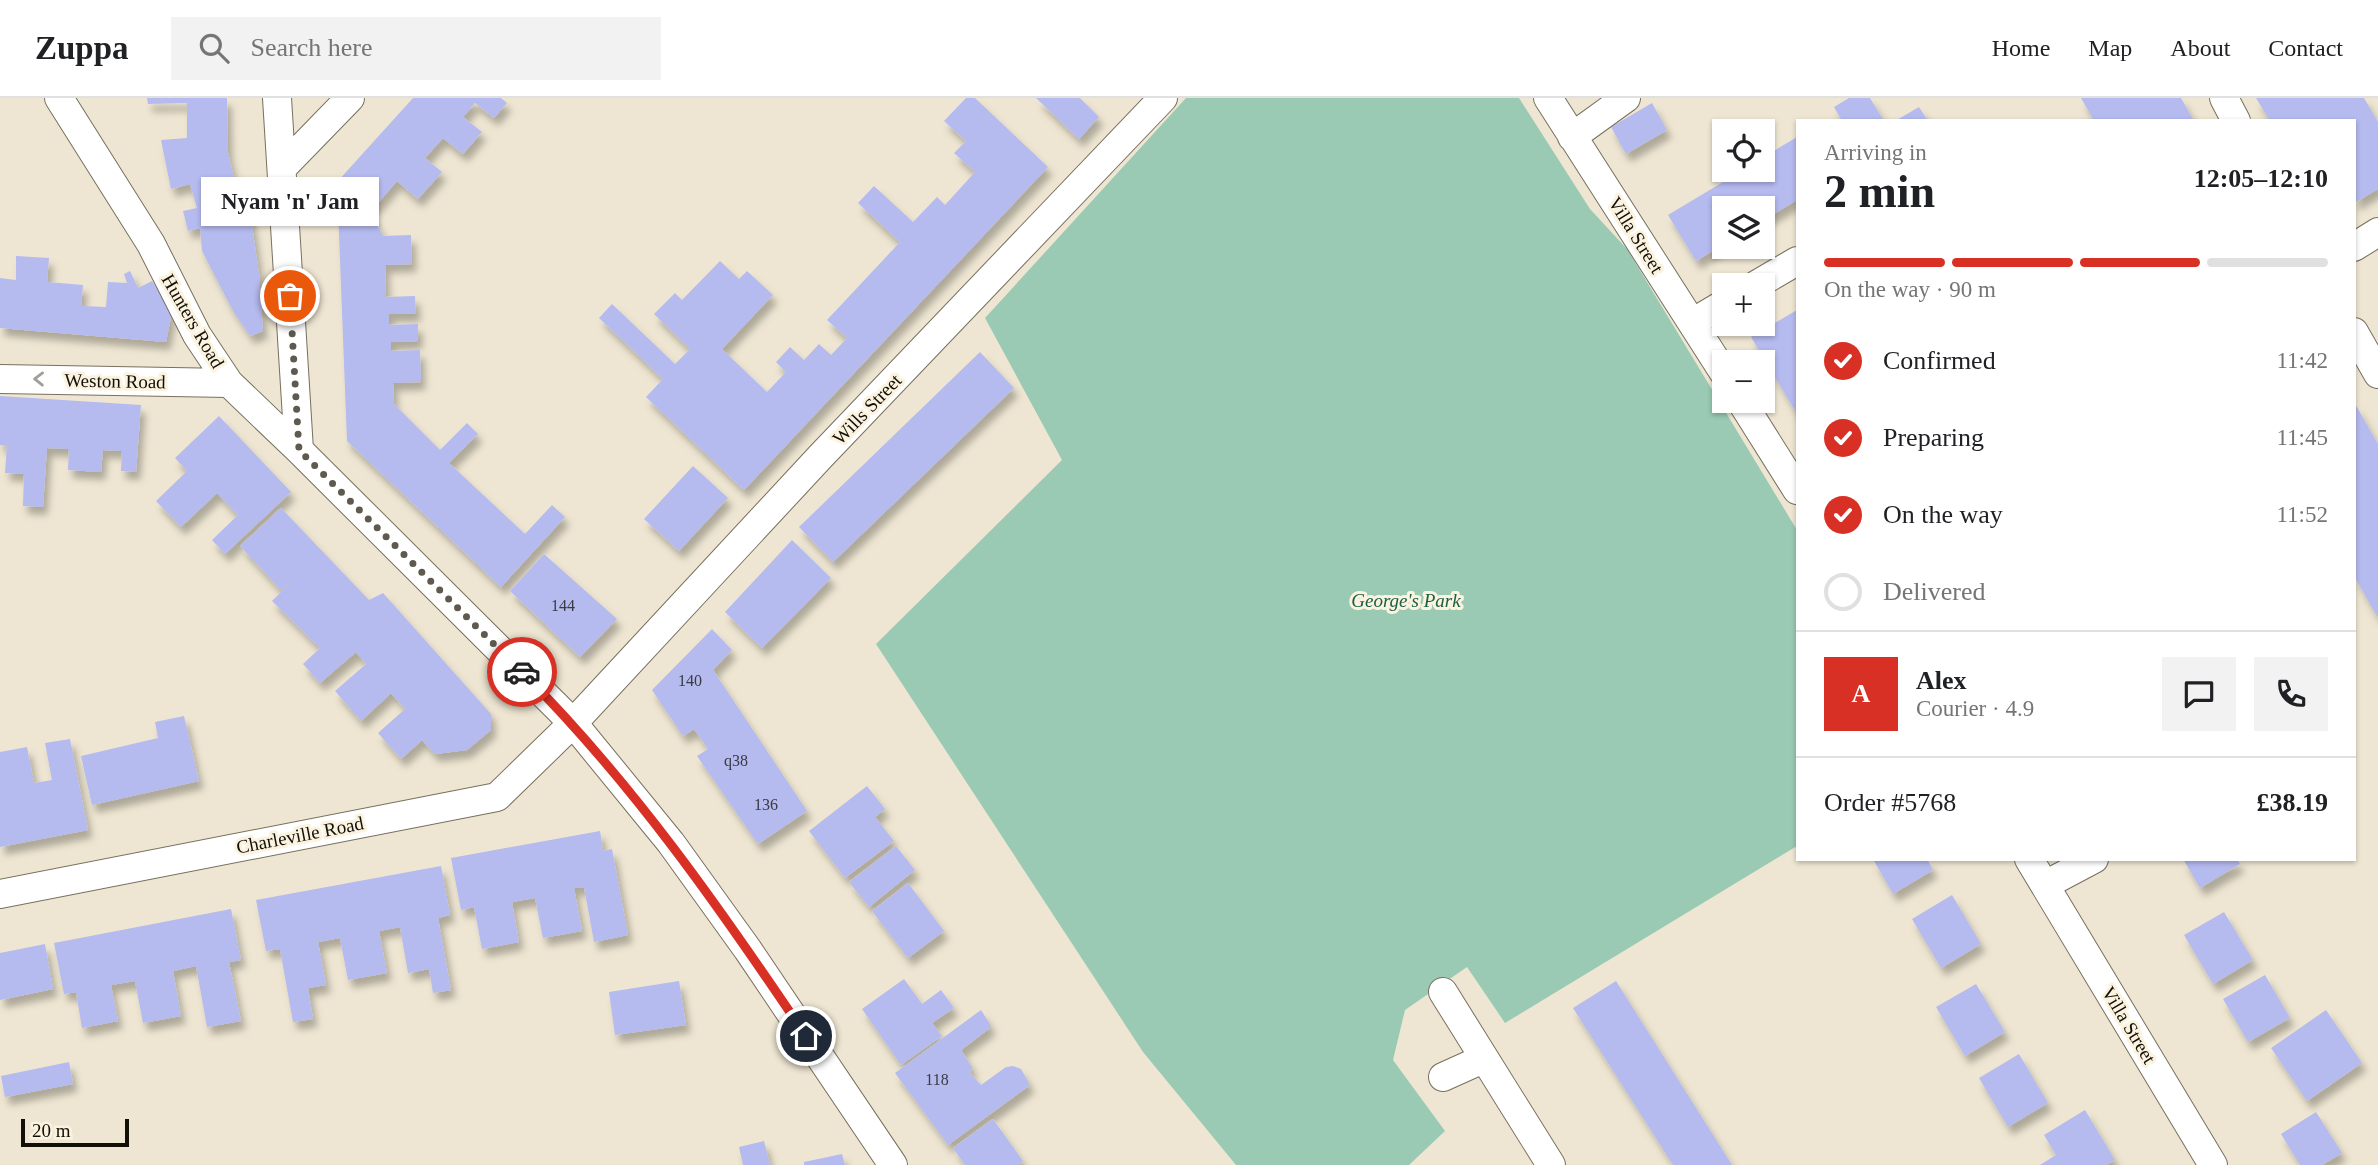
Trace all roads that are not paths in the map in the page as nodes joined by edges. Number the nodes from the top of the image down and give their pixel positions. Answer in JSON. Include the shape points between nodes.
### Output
{"nodes":[{"id":1,"x":59,"y":98,"type":"edge"},
{"id":2,"x":277,"y":98,"type":"edge"},
{"id":3,"x":350,"y":98,"type":"edge"},
{"id":4,"x":1163,"y":98,"type":"edge"},
{"id":5,"x":1548,"y":98,"type":"edge"},
{"id":6,"x":1626,"y":98,"type":"edge"},
{"id":7,"x":2224,"y":98,"type":"edge"},
{"id":8,"x":2235,"y":119,"type":"edge"},
{"id":9,"x":1572,"y":137,"type":"junction"},
{"id":10,"x":282,"y":168,"type":"junction"},
{"id":11,"x":2378,"y":232,"type":"edge"},
{"id":12,"x":2356,"y":246,"type":"edge"},
{"id":13,"x":1796,"y":262,"type":"edge"},
{"id":14,"x":1775,"y":274,"type":"edge"},
{"id":15,"x":1712,"y":311,"type":"edge"},
{"id":16,"x":1692,"y":323,"type":"junction"},
{"id":17,"x":2356,"y":336,"type":"edge"},
{"id":18,"x":1712,"y":354,"type":"edge"},
{"id":19,"x":2378,"y":374,"type":"edge"},
{"id":20,"x":0,"y":379,"type":"edge"},
{"id":21,"x":229,"y":383,"type":"junction"},
{"id":22,"x":1749,"y":413,"type":"edge"},
{"id":23,"x":299,"y":450,"type":"junction"},
{"id":24,"x":1796,"y":488,"type":"edge"},
{"id":25,"x":573,"y":723,"type":"junction"},
{"id":26,"x":2030,"y":861,"type":"edge"},
{"id":27,"x":2090,"y":861,"type":"edge"},
{"id":28,"x":2045,"y":885,"type":"junction"},
{"id":29,"x":0,"y":894,"type":"edge"},
{"id":30,"x":1443,"y":992,"type":"dead end"},
{"id":31,"x":1483,"y":1059,"type":"junction"},
{"id":32,"x":1443,"y":1077,"type":"dead end"},
{"id":33,"x":893,"y":1165,"type":"edge"},
{"id":34,"x":1551,"y":1165,"type":"edge"},
{"id":35,"x":2213,"y":1165,"type":"edge"}],
"edges":[{"from":1,"to":21,"type":"street","name":"Hunters Road","via":[[151,244],[197,335]]},
{"from":2,"to":10,"type":"street"},
{"from":3,"to":10,"type":"street"},
{"from":4,"to":25,"type":"street","name":"Wills Street"},
{"from":5,"to":9,"type":"street","name":"Villa Street"},
{"from":6,"to":9,"type":"street"},
{"from":7,"to":8,"type":"street"},
{"from":9,"to":16,"type":"street","name":"Villa Street"},
{"from":10,"to":23,"type":"street"},
{"from":11,"to":12,"type":"street"},
{"from":13,"to":14,"type":"street"},
{"from":15,"to":16,"type":"street"},
{"from":16,"to":18,"type":"street","name":"Villa Street"},
{"from":17,"to":19,"type":"street"},
{"from":21,"to":20,"type":"street","name":"Weston Road","one_way":true},
{"from":21,"to":23,"type":"street","name":"Hunters Road"},
{"from":22,"to":24,"type":"street"},
{"from":23,"to":25,"type":"street","name":"Hunters Road"},
{"from":25,"to":29,"type":"street","name":"Charleville Road","via":[[497,797]]},
{"from":25,"to":33,"type":"street","name":"Hunters Road","via":[[671,843]]},
{"from":26,"to":28,"type":"street","name":"Villa Street"},
{"from":27,"to":28,"type":"street"},
{"from":28,"to":35,"type":"street","name":"Villa Street"},
{"from":30,"to":31,"type":"street"},
{"from":31,"to":32,"type":"street"},
{"from":31,"to":34,"type":"street"}]}
